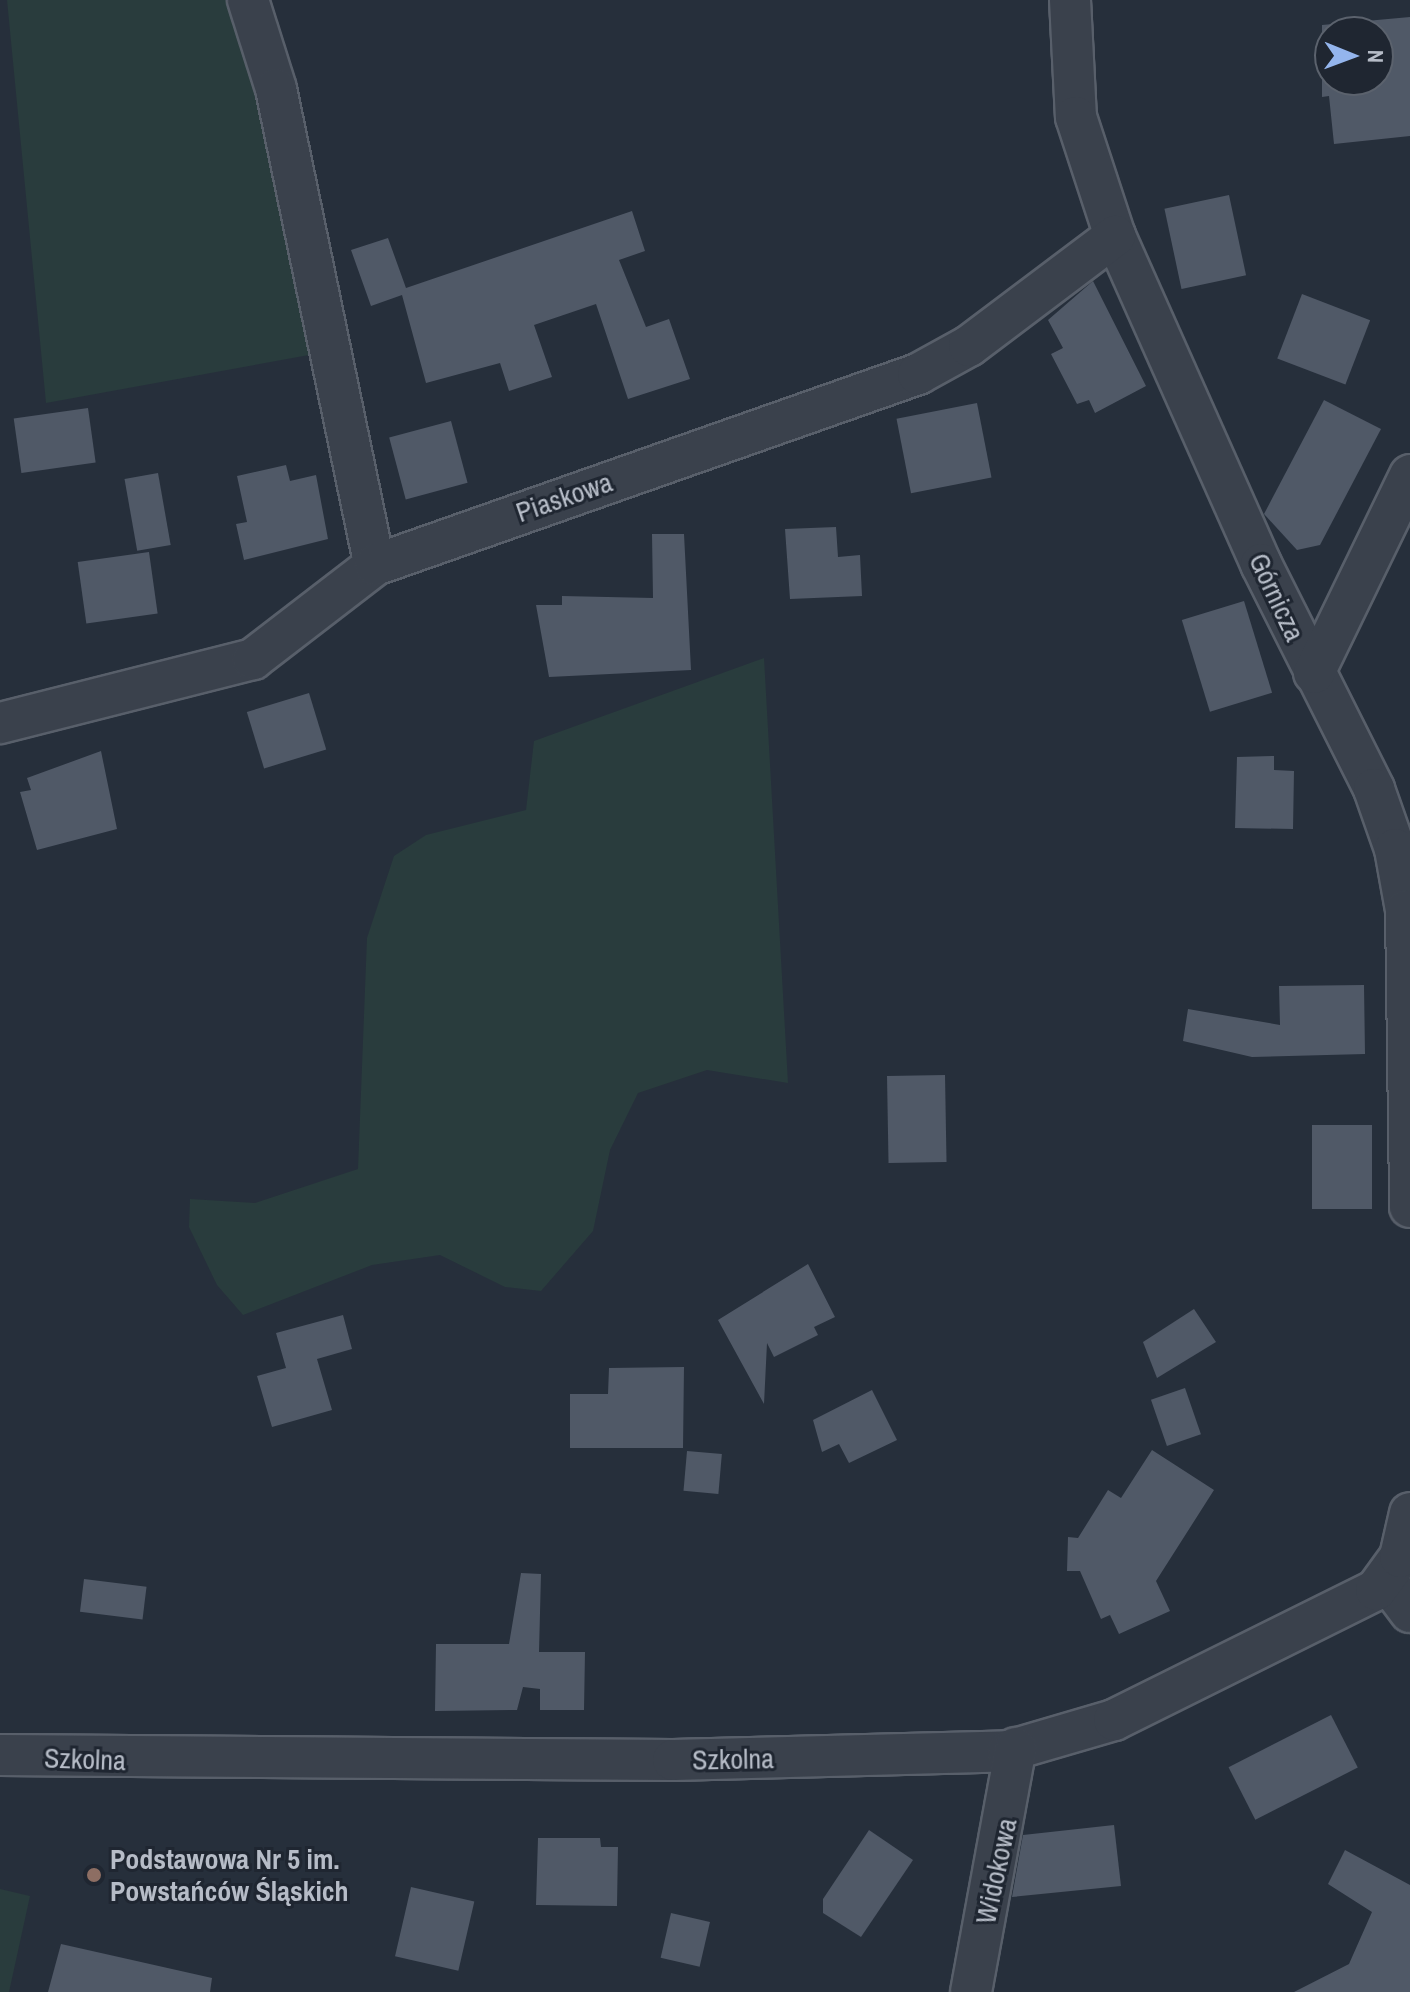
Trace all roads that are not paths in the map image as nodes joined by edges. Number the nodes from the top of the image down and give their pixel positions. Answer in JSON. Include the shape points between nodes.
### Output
{"nodes":[{"id":1,"x":248,"y":0,"type":"edge"},
{"id":2,"x":1070,"y":0,"type":"edge"},
{"id":3,"x":1115,"y":236,"type":"junction"},
{"id":4,"x":1410,"y":475,"type":"edge"},
{"id":5,"x":375,"y":565,"type":"junction"},
{"id":6,"x":1314,"y":673,"type":"junction"},
{"id":7,"x":0,"y":723,"type":"edge"},
{"id":8,"x":1408,"y":910,"type":"edge"},
{"id":9,"x":1410,"y":1207,"type":"edge"},
{"id":10,"x":1410,"y":1513,"type":"edge"},
{"id":11,"x":1386,"y":1580,"type":"junction"},
{"id":12,"x":1410,"y":1612,"type":"edge"},
{"id":13,"x":1016,"y":1748,"type":"junction"},
{"id":14,"x":0,"y":1755,"type":"edge"},
{"id":15,"x":971,"y":1992,"type":"edge"}],
"edges":[{"from":1,"to":5,"type":"street","via":[[276,89]]},
{"from":2,"to":3,"type":"street","name":"Górnicza","via":[[1076,117]]},
{"from":3,"to":5,"type":"street","name":"Piaskowa","via":[[969,346],[918,374]]},
{"from":3,"to":6,"type":"street","name":"Górnicza"},
{"from":4,"to":6,"type":"street"},
{"from":5,"to":7,"type":"street","name":"Piaskowa","via":[[253,659]]},
{"from":6,"to":8,"type":"street","name":"Górnicza","via":[[1374,789]]},
{"from":8,"to":9,"type":"street","name":"Górnicza"},
{"from":10,"to":11,"type":"street"},
{"from":11,"to":12,"type":"street"},
{"from":11,"to":13,"type":"street","name":"Szkolna","via":[[1332,1616],[1114,1720]]},
{"from":13,"to":14,"type":"street","name":"Szkolna","via":[[950,1756],[673,1760]]},
{"from":13,"to":15,"type":"street","name":"Widokowa"}]}
